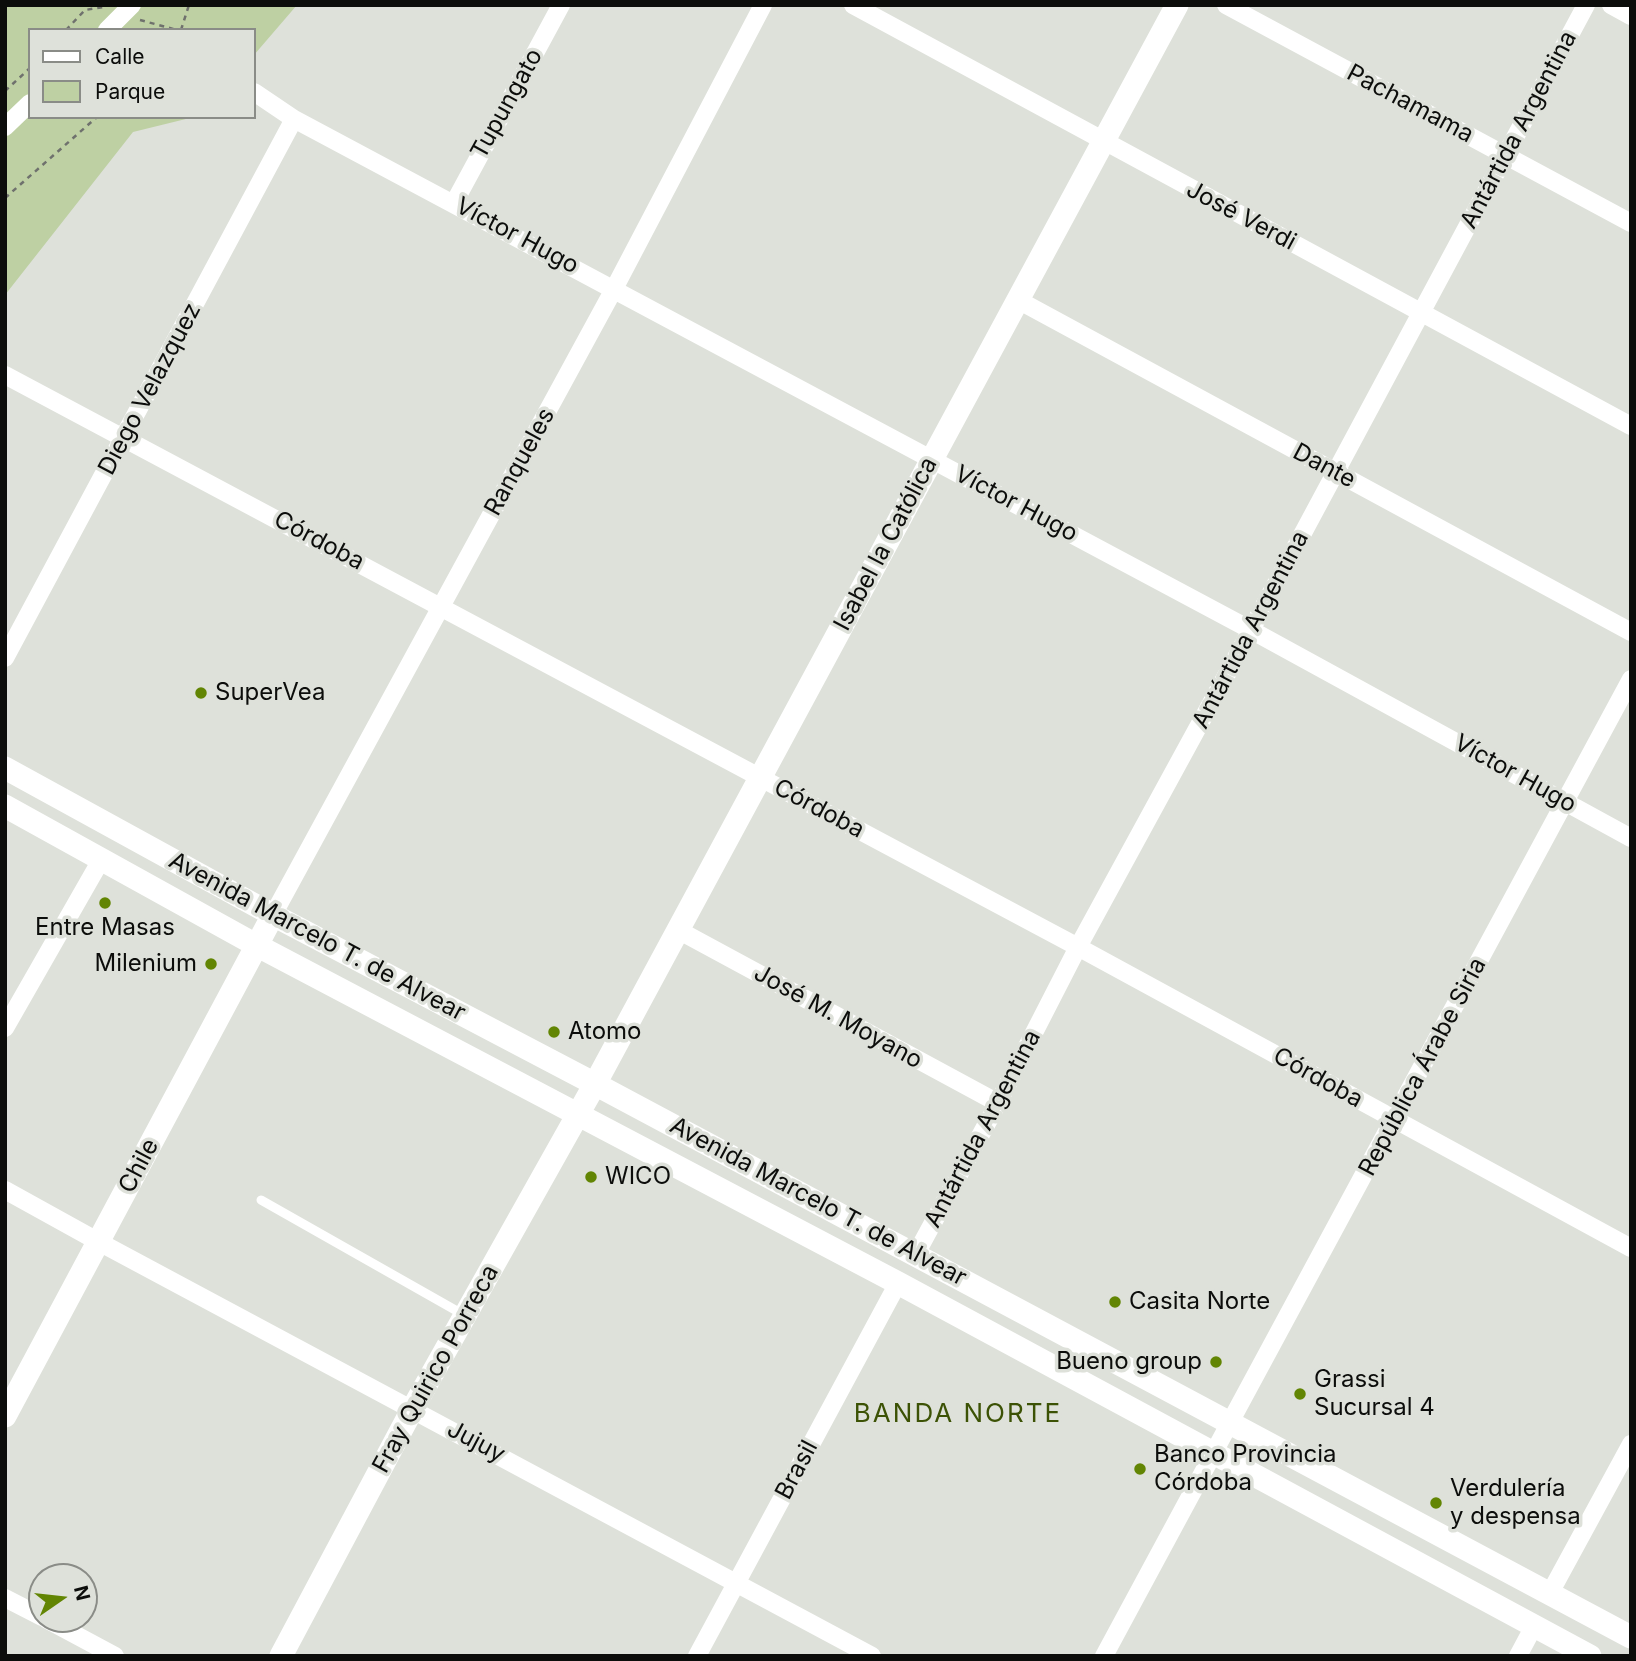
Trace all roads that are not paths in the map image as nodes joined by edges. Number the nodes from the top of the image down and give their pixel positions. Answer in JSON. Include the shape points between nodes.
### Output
{"nodes":[{"id":1,"x":132,"y":5,"type":"edge"},
{"id":2,"x":561,"y":5,"type":"edge"},
{"id":3,"x":763,"y":5,"type":"edge"},
{"id":4,"x":853,"y":5,"type":"edge"},
{"id":5,"x":1177,"y":5,"type":"edge"},
{"id":6,"x":1226,"y":5,"type":"edge"},
{"id":7,"x":1586,"y":5,"type":"edge"},
{"id":8,"x":1611,"y":5,"type":"edge"},
{"id":9,"x":1631,"y":16,"type":"edge"},
{"id":10,"x":109,"y":28,"type":"edge"},
{"id":11,"x":256,"y":93,"type":"edge"},
{"id":12,"x":28,"y":105,"type":"edge"},
{"id":13,"x":294,"y":119,"type":"junction"},
{"id":14,"x":5,"y":127,"type":"edge"},
{"id":15,"x":1103,"y":142,"type":"junction"},
{"id":16,"x":1506,"y":155,"type":"junction"},
{"id":17,"x":454,"y":202,"type":"junction"},
{"id":18,"x":1631,"y":223,"type":"edge"},
{"id":19,"x":614,"y":289,"type":"junction"},
{"id":20,"x":1018,"y":300,"type":"junction"},
{"id":21,"x":1421,"y":313,"type":"junction"},
{"id":22,"x":5,"y":374,"type":"edge"},
{"id":23,"x":1631,"y":426,"type":"edge"},
{"id":24,"x":125,"y":437,"type":"junction"},
{"id":25,"x":931,"y":459,"type":"junction"},
{"id":26,"x":1336,"y":472,"type":"junction"},
{"id":27,"x":441,"y":606,"type":"junction"},
{"id":28,"x":1251,"y":630,"type":"junction"},
{"id":29,"x":1631,"y":632,"type":"edge"},
{"id":30,"x":5,"y":658,"type":"edge"},
{"id":31,"x":1631,"y":679,"type":"edge"},
{"id":32,"x":5,"y":768,"type":"edge"},
{"id":33,"x":760,"y":778,"type":"junction"},
{"id":34,"x":1566,"y":803,"type":"junction"},
{"id":35,"x":5,"y":806,"type":"edge"},
{"id":36,"x":1631,"y":838,"type":"edge"},
{"id":37,"x":101,"y":860,"type":"junction"},
{"id":38,"x":272,"y":915,"type":"junction"},
{"id":39,"x":678,"y":930,"type":"junction"},
{"id":40,"x":256,"y":945,"type":"junction"},
{"id":41,"x":1078,"y":947,"type":"junction"},
{"id":42,"x":5,"y":1028,"type":"edge"},
{"id":43,"x":595,"y":1084,"type":"junction"},
{"id":44,"x":998,"y":1103,"type":"junction"},
{"id":45,"x":578,"y":1115,"type":"junction"},
{"id":46,"x":1395,"y":1120,"type":"junction"},
{"id":47,"x":5,"y":1190,"type":"edge"},
{"id":48,"x":261,"y":1200,"type":"dead end"},
{"id":49,"x":99,"y":1242,"type":"junction"},
{"id":50,"x":1631,"y":1248,"type":"edge"},
{"id":51,"x":916,"y":1254,"type":"junction"},
{"id":52,"x":898,"y":1283,"type":"junction"},
{"id":53,"x":465,"y":1316,"type":"junction"},
{"id":54,"x":413,"y":1408,"type":"junction"},
{"id":55,"x":5,"y":1416,"type":"edge"},
{"id":56,"x":1230,"y":1422,"type":"junction"},
{"id":57,"x":1631,"y":1444,"type":"edge"},
{"id":58,"x":1213,"y":1454,"type":"junction"},
{"id":59,"x":737,"y":1581,"type":"junction"},
{"id":60,"x":1550,"y":1593,"type":"junction"},
{"id":61,"x":5,"y":1598,"type":"edge"},
{"id":62,"x":28,"y":1610,"type":"edge"},
{"id":63,"x":1534,"y":1626,"type":"junction"},
{"id":64,"x":72,"y":1633,"type":"edge"},
{"id":65,"x":1631,"y":1637,"type":"edge"},
{"id":66,"x":114,"y":1656,"type":"edge"},
{"id":67,"x":281,"y":1656,"type":"edge"},
{"id":68,"x":697,"y":1656,"type":"edge"},
{"id":69,"x":873,"y":1656,"type":"edge"},
{"id":70,"x":1104,"y":1656,"type":"edge"},
{"id":71,"x":1518,"y":1656,"type":"edge"},
{"id":72,"x":1590,"y":1656,"type":"edge"}],
"edges":[{"from":1,"to":10,"type":"street"},
{"from":2,"to":17,"type":"street","name":"Tupungato"},
{"from":3,"to":19,"type":"street","name":"Ranqueles"},
{"from":4,"to":15,"type":"street","name":"José Verdi"},
{"from":5,"to":15,"type":"main road","name":"Isabel la Católica"},
{"from":6,"to":16,"type":"street","name":"Pachamama"},
{"from":7,"to":16,"type":"street","name":"Antártida Argentina"},
{"from":8,"to":9,"type":"street"},
{"from":11,"to":13,"type":"street","name":"Víctor Hugo"},
{"from":12,"to":14,"type":"street"},
{"from":13,"to":17,"type":"street","name":"Víctor Hugo"},
{"from":13,"to":24,"type":"street","name":"Diego Velazquez"},
{"from":15,"to":20,"type":"main road","name":"Isabel la Católica"},
{"from":15,"to":21,"type":"street","name":"José Verdi"},
{"from":16,"to":18,"type":"street","name":"Pachamama"},
{"from":16,"to":21,"type":"street","name":"Antártida Argentina"},
{"from":17,"to":19,"type":"street","name":"Víctor Hugo"},
{"from":19,"to":25,"type":"street","name":"Víctor Hugo"},
{"from":19,"to":27,"type":"street","name":"Ranqueles"},
{"from":20,"to":25,"type":"main road","name":"Isabel la Católica"},
{"from":20,"to":26,"type":"street","name":"Dante"},
{"from":21,"to":23,"type":"street","name":"José Verdi"},
{"from":21,"to":26,"type":"street","name":"Antártida Argentina"},
{"from":22,"to":24,"type":"street","name":"Córdoba"},
{"from":24,"to":27,"type":"street","name":"Córdoba"},
{"from":24,"to":30,"type":"street","name":"Diego Velazquez"},
{"from":25,"to":28,"type":"street","name":"Víctor Hugo"},
{"from":25,"to":33,"type":"main road","name":"Isabel la Católica"},
{"from":26,"to":28,"type":"street","name":"Antártida Argentina"},
{"from":26,"to":29,"type":"street","name":"Dante"},
{"from":27,"to":33,"type":"street","name":"Córdoba"},
{"from":27,"to":38,"type":"street","name":"Ranqueles"},
{"from":28,"to":34,"type":"street","name":"Víctor Hugo"},
{"from":28,"to":41,"type":"street","name":"Antártida Argentina"},
{"from":31,"to":34,"type":"street","name":"República Árabe Siria"},
{"from":32,"to":38,"type":"main road","name":"Avenida Marcelo T. de Alvear"},
{"from":33,"to":39,"type":"main road","name":"Isabel la Católica"},
{"from":33,"to":41,"type":"street","name":"Córdoba"},
{"from":34,"to":36,"type":"street","name":"Víctor Hugo"},
{"from":34,"to":46,"type":"street","name":"República Árabe Siria"},
{"from":35,"to":37,"type":"main road","name":"Avenida Marcelo T. de Alvear"},
{"from":37,"to":40,"type":"main road","name":"Avenida Marcelo T. de Alvear"},
{"from":37,"to":42,"type":"street"},
{"from":38,"to":40,"type":"main road","name":"Chile"},
{"from":38,"to":43,"type":"main road","name":"Avenida Marcelo T. de Alvear"},
{"from":39,"to":43,"type":"main road","name":"Isabel la Católica"},
{"from":39,"to":44,"type":"street","name":"José M. Moyano"},
{"from":40,"to":45,"type":"main road","name":"Avenida Marcelo T. de Alvear"},
{"from":40,"to":49,"type":"main road","name":"Chile"},
{"from":41,"to":44,"type":"street","name":"Antártida Argentina"},
{"from":41,"to":46,"type":"street","name":"Córdoba"},
{"from":43,"to":45,"type":"main road","name":"Fray Quirico Porreca"},
{"from":43,"to":51,"type":"main road","name":"Avenida Marcelo T. de Alvear"},
{"from":44,"to":51,"type":"street","name":"Antártida Argentina"},
{"from":45,"to":52,"type":"main road","name":"Avenida Marcelo T. de Alvear"},
{"from":45,"to":53,"type":"main road","name":"Fray Quirico Porreca"},
{"from":46,"to":50,"type":"street","name":"Córdoba"},
{"from":46,"to":56,"type":"street","name":"República Árabe Siria"},
{"from":47,"to":49,"type":"street","name":"Jujuy"},
{"from":48,"to":53,"type":"lane"},
{"from":49,"to":54,"type":"street","name":"Jujuy"},
{"from":49,"to":55,"type":"main road","name":"Chile"},
{"from":51,"to":56,"type":"main road","name":"Avenida Marcelo T. de Alvear"},
{"from":52,"to":58,"type":"main road","name":"Avenida Marcelo T. de Alvear"},
{"from":52,"to":59,"type":"street","name":"Brasil"},
{"from":53,"to":54,"type":"main road","name":"Fray Quirico Porreca"},
{"from":54,"to":59,"type":"street","name":"Jujuy"},
{"from":54,"to":67,"type":"main road","name":"Fray Quirico Porreca"},
{"from":56,"to":58,"type":"street","name":"República Árabe Siria"},
{"from":56,"to":60,"type":"main road","name":"Avenida Marcelo T. de Alvear"},
{"from":57,"to":60,"type":"street"},
{"from":58,"to":63,"type":"main road","name":"Avenida Marcelo T. de Alvear"},
{"from":58,"to":70,"type":"street","name":"República Árabe Siria"},
{"from":59,"to":68,"type":"street","name":"Brasil"},
{"from":59,"to":69,"type":"street","name":"Jujuy"},
{"from":60,"to":65,"type":"main road","name":"Avenida Marcelo T. de Alvear"},
{"from":61,"to":62,"type":"street"},
{"from":63,"to":71,"type":"street"},
{"from":63,"to":72,"type":"main road","name":"Avenida Marcelo T. de Alvear"},
{"from":64,"to":66,"type":"street"}]}
